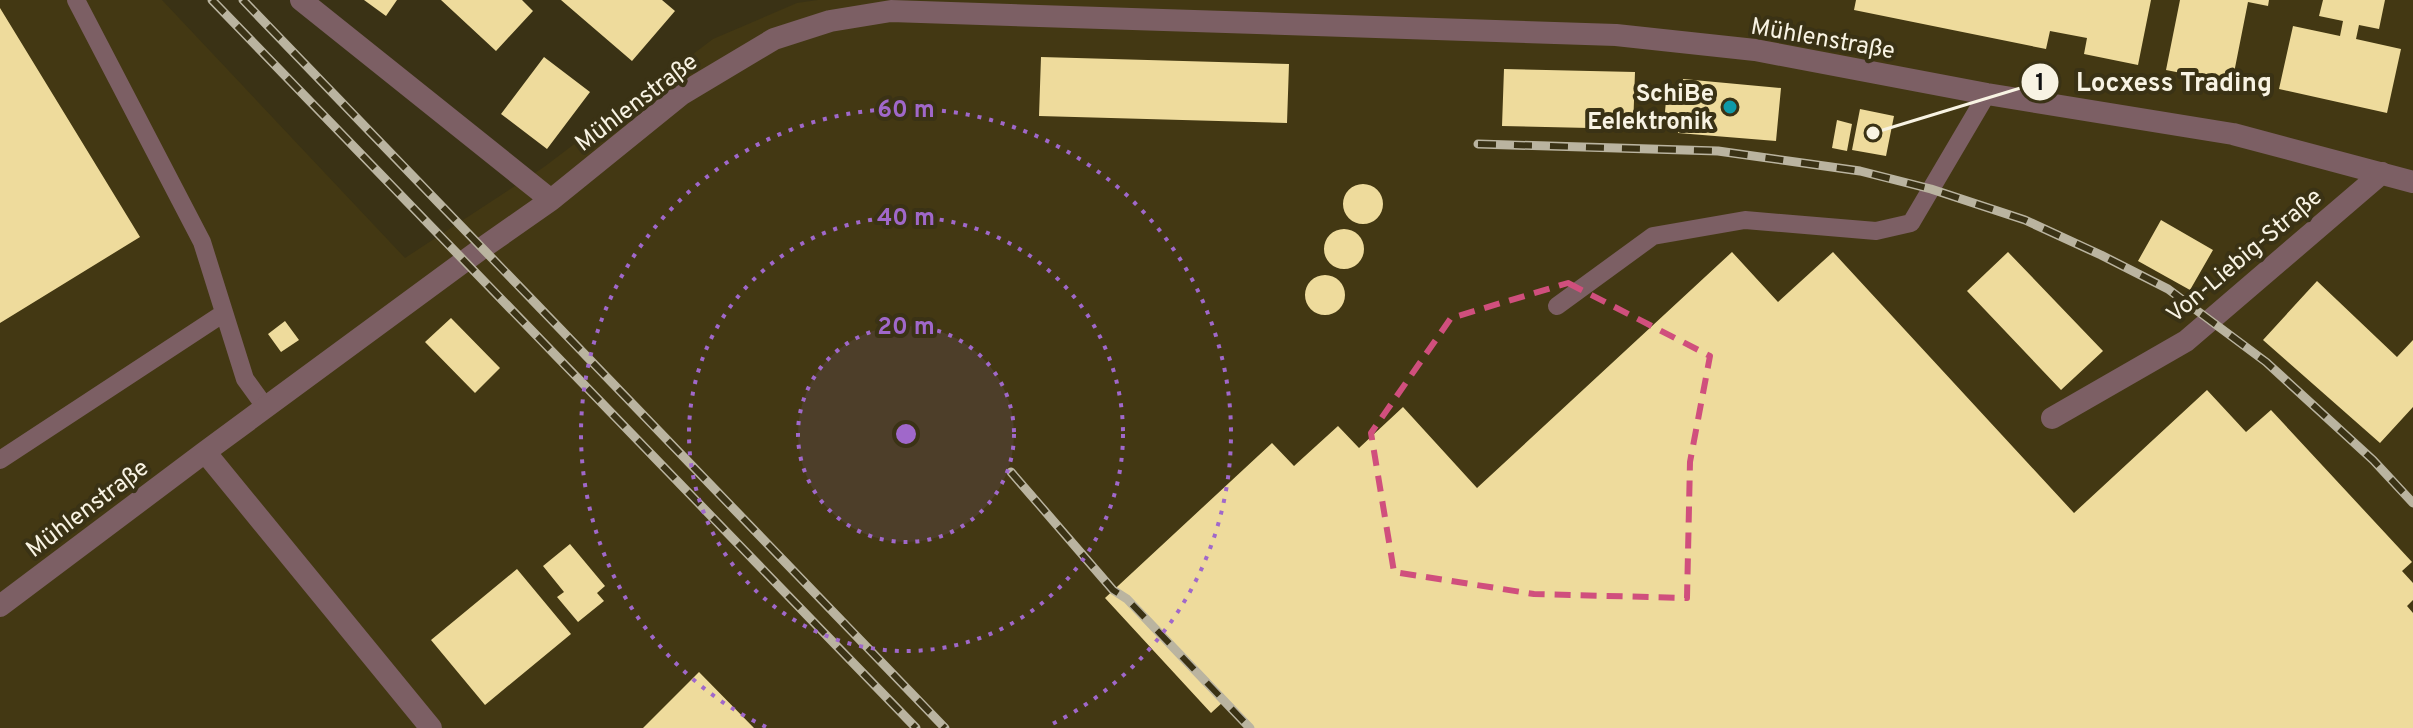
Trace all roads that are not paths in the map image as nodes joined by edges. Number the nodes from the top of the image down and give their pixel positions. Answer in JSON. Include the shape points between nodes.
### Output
{"nodes":[{"id":1,"x":76,"y":0,"type":"edge"},
{"id":2,"x":301,"y":0,"type":"edge"},
{"id":3,"x":1987,"y":94,"type":"junction"},
{"id":4,"x":2382,"y":173,"type":"junction"},
{"id":5,"x":2413,"y":182,"type":"edge"},
{"id":6,"x":551,"y":200,"type":"junction"},
{"id":7,"x":1557,"y":306,"type":"dead end"},
{"id":8,"x":224,"y":313,"type":"junction"},
{"id":9,"x":266,"y":408,"type":"junction"},
{"id":10,"x":2052,"y":418,"type":"dead end"},
{"id":11,"x":205,"y":452,"type":"junction"},
{"id":12,"x":0,"y":460,"type":"edge"},
{"id":13,"x":0,"y":606,"type":"edge"},
{"id":14,"x":431,"y":728,"type":"edge"}],
"edges":[{"from":1,"to":8,"type":"lane","via":[[202,242]]},
{"from":2,"to":6,"type":"street"},
{"from":3,"to":4,"type":"street","name":"Mühlenstraße","via":[[2233,134]]},
{"from":3,"to":6,"type":"street","name":"Mühlenstraße","via":[[1755,50],[1616,35],[891,11],[830,21],[774,39],[682,94]]},
{"from":3,"to":7,"type":"lane","via":[[1911,223],[1876,231],[1745,220],[1653,236]]},
{"from":4,"to":5,"type":"street","name":"Mühlenstraße"},
{"from":4,"to":10,"type":"street","name":"Von-Liebig-Straße","via":[[2186,341]]},
{"from":6,"to":9,"type":"street","name":"Mühlenstraße"},
{"from":8,"to":9,"type":"lane","via":[[245,379]]},
{"from":8,"to":12,"type":"lane"},
{"from":9,"to":11,"type":"street","name":"Mühlenstraße"},
{"from":11,"to":13,"type":"street","name":"Mühlenstraße"},
{"from":11,"to":14,"type":"street"}]}
